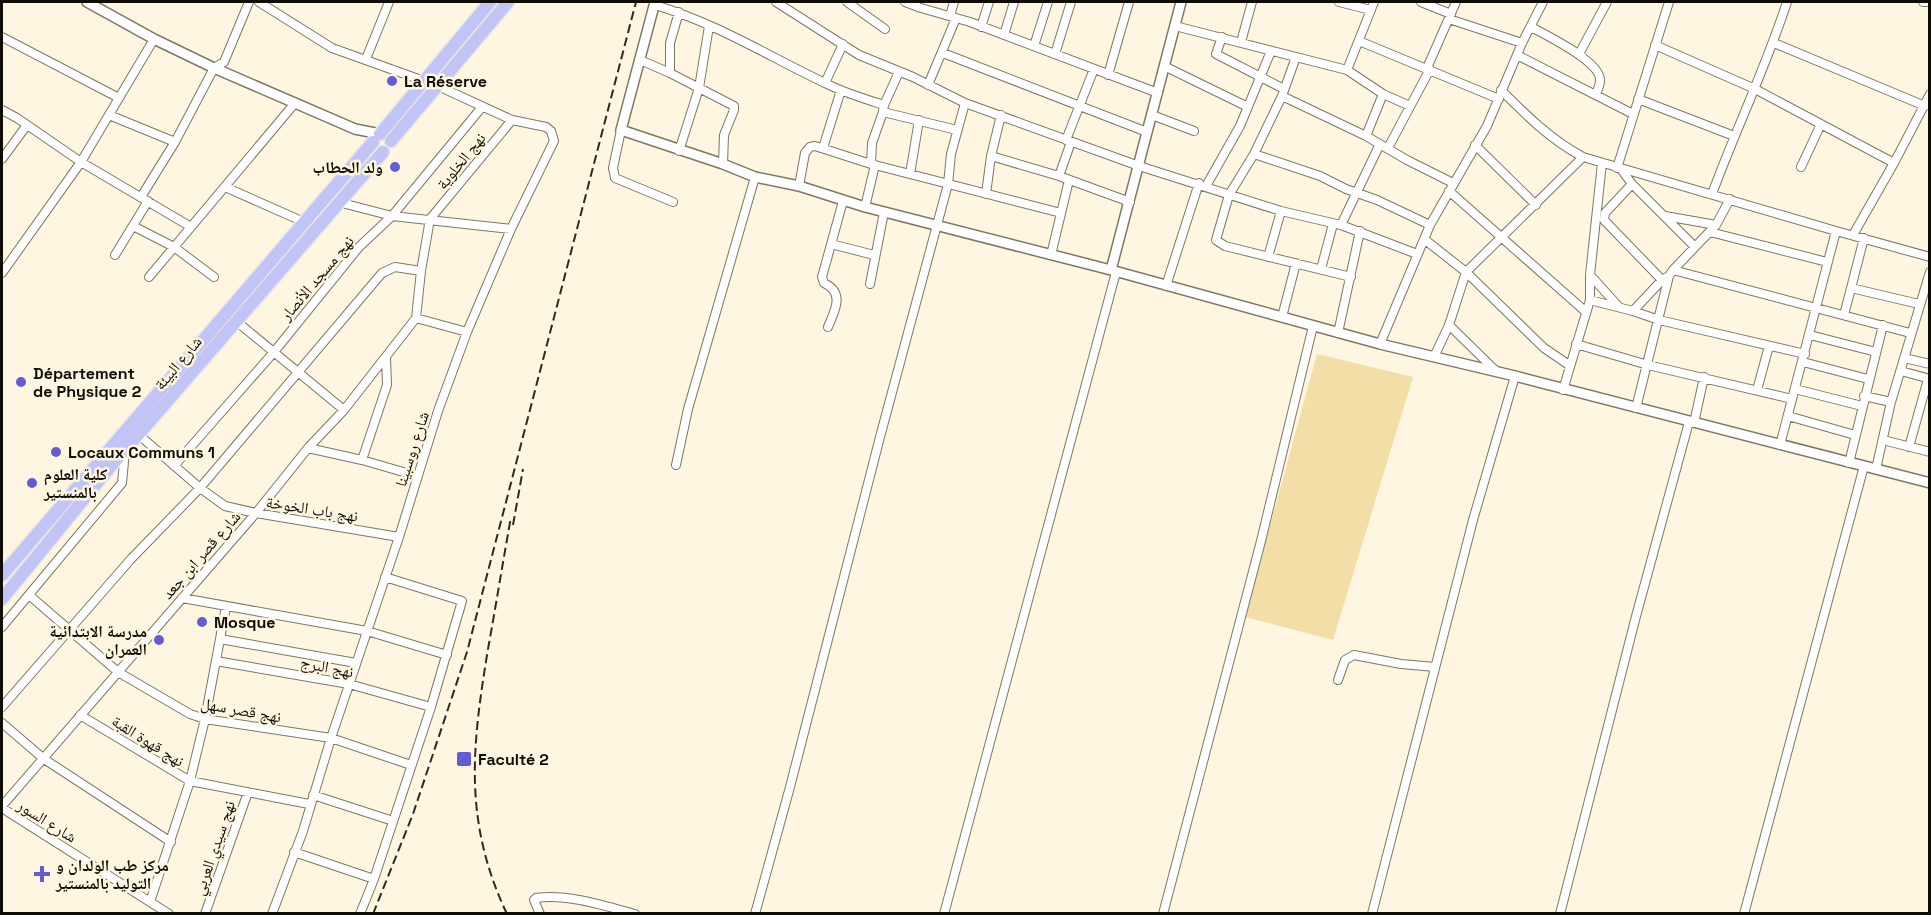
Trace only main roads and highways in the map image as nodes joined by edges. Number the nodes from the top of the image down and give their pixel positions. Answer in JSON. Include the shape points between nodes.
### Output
{"nodes":[{"id":1,"x":490,"y":2,"type":"edge"},
{"id":2,"x":508,"y":2,"type":"edge"},
{"id":3,"x":376,"y":138,"type":"junction"},
{"id":4,"x":391,"y":141,"type":"junction"},
{"id":5,"x":383,"y":152,"type":"junction"},
{"id":6,"x":132,"y":421,"type":"junction"},
{"id":7,"x":123,"y":432,"type":"junction"},
{"id":8,"x":138,"y":435,"type":"junction"},
{"id":9,"x":2,"y":575,"type":"edge"},
{"id":10,"x":4,"y":591,"type":"edge"}],
"edges":[{"from":1,"to":3,"type":"main road","name":"شارع البيئة"},
{"from":2,"to":4,"type":"main road","name":"شارع البيئة"},
{"from":3,"to":4,"type":"main road","via":[[386,134]]},
{"from":3,"to":5,"type":"main road","via":[[377,151]]},
{"from":3,"to":6,"type":"main road","name":"شارع البيئة"},
{"from":4,"to":5,"type":"main road","name":"شارع البيئة"},
{"from":5,"to":8,"type":"main road","name":"شارع البيئة"},
{"from":6,"to":7,"type":"main road","name":"شارع البيئة"},
{"from":6,"to":8,"type":"main road"},
{"from":7,"to":8,"type":"main road"},
{"from":7,"to":9,"type":"main road","name":"شارع البيئة"},
{"from":8,"to":10,"type":"main road","name":"شارع البيئة"}]}
